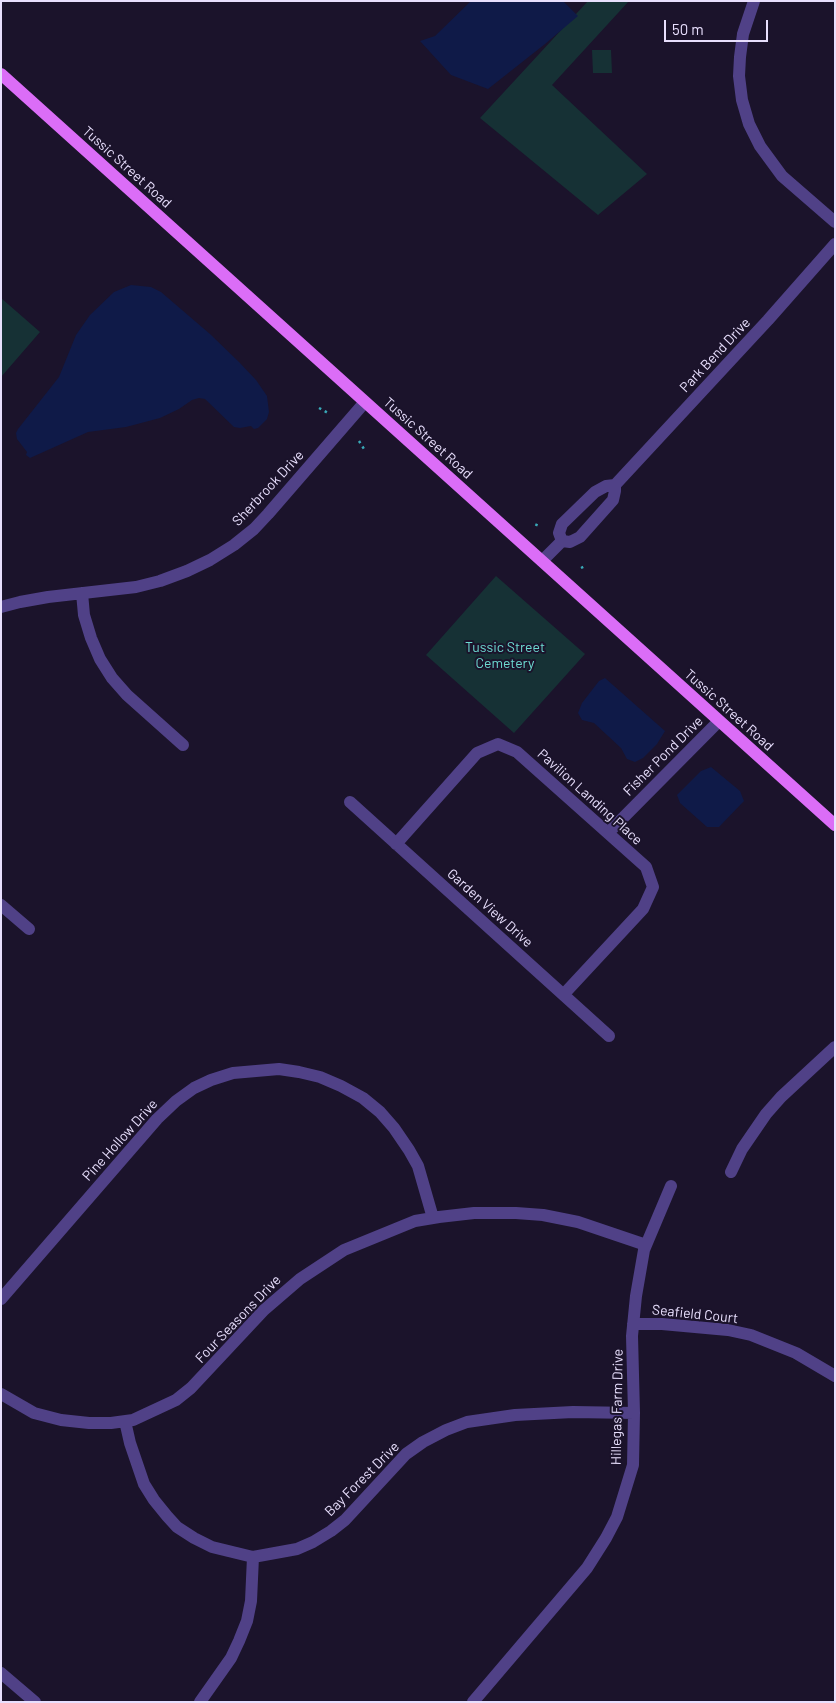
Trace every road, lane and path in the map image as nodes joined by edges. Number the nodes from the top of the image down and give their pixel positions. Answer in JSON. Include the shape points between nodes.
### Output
{"nodes":[{"id":1,"x":754,"y":1,"type":"edge"},
{"id":2,"x":1,"y":74,"type":"edge"},
{"id":3,"x":835,"y":222,"type":"edge"},
{"id":4,"x":835,"y":244,"type":"edge"},
{"id":5,"x":365,"y":402,"type":"junction"},
{"id":6,"x":319,"y":408,"type":"dead end"},
{"id":7,"x":328,"y":413,"type":"dead end"},
{"id":8,"x":359,"y":441,"type":"dead end"},
{"id":9,"x":364,"y":449,"type":"dead end"},
{"id":10,"x":615,"y":484,"type":"junction"},
{"id":11,"x":538,"y":521,"type":"dead end"},
{"id":12,"x":536,"y":526,"type":"dead end"},
{"id":13,"x":562,"y":541,"type":"junction"},
{"id":14,"x":542,"y":561,"type":"junction"},
{"id":15,"x":585,"y":566,"type":"dead end"},
{"id":16,"x":581,"y":568,"type":"dead end"},
{"id":17,"x":82,"y":593,"type":"junction"},
{"id":18,"x":1,"y":607,"type":"edge"},
{"id":19,"x":719,"y":721,"type":"junction"},
{"id":20,"x":182,"y":745,"type":"dead end"},
{"id":21,"x":350,"y":802,"type":"dead end"},
{"id":22,"x":835,"y":825,"type":"edge"},
{"id":23,"x":608,"y":833,"type":"junction"},
{"id":24,"x":396,"y":844,"type":"junction"},
{"id":25,"x":1,"y":905,"type":"edge"},
{"id":26,"x":29,"y":929,"type":"dead end"},
{"id":27,"x":564,"y":994,"type":"junction"},
{"id":28,"x":610,"y":1036,"type":"dead end"},
{"id":29,"x":835,"y":1046,"type":"edge"},
{"id":30,"x":731,"y":1172,"type":"dead end"},
{"id":31,"x":671,"y":1186,"type":"dead end"},
{"id":32,"x":433,"y":1218,"type":"junction"},
{"id":33,"x":646,"y":1245,"type":"junction"},
{"id":34,"x":1,"y":1299,"type":"edge"},
{"id":35,"x":633,"y":1324,"type":"junction"},
{"id":36,"x":835,"y":1376,"type":"edge"},
{"id":37,"x":1,"y":1394,"type":"edge"},
{"id":38,"x":634,"y":1412,"type":"junction"},
{"id":39,"x":125,"y":1421,"type":"junction"},
{"id":40,"x":253,"y":1557,"type":"junction"},
{"id":41,"x":1,"y":1673,"type":"edge"},
{"id":42,"x":34,"y":1702,"type":"edge"},
{"id":43,"x":200,"y":1702,"type":"edge"},
{"id":44,"x":473,"y":1702,"type":"edge"}],
"edges":[{"from":1,"to":3,"type":"street","via":[[743,34],[739,76],[749,124],[766,156],[782,176]]},
{"from":2,"to":5,"type":"main road","name":"Tussic Street Road"},
{"from":4,"to":10,"type":"street","name":"Park Bend Drive"},
{"from":5,"to":14,"type":"main road","name":"Tussic Street Road"},
{"from":5,"to":17,"type":"street","name":"Sherbrook Drive","via":[[268,514],[234,545],[210,560],[160,581]]},
{"from":6,"to":7,"type":"path"},
{"from":8,"to":9,"type":"path"},
{"from":10,"to":13,"type":"street","name":"Park Bend Drive","via":[[613,500],[580,537],[570,542]]},
{"from":10,"to":13,"type":"street","name":"Park Bend Drive","via":[[595,492],[562,524],[558,533]]},
{"from":11,"to":12,"type":"path"},
{"from":13,"to":14,"type":"street","name":"Park Bend Drive"},
{"from":14,"to":19,"type":"main road","name":"Tussic Street Road"},
{"from":15,"to":16,"type":"path"},
{"from":17,"to":18,"type":"street","name":"Sherbrook Drive"},
{"from":17,"to":20,"type":"street","via":[[91,638],[112,678]]},
{"from":19,"to":22,"type":"main road","name":"Tussic Street Road"},
{"from":19,"to":23,"type":"street","name":"Fisher Pond Drive"},
{"from":21,"to":24,"type":"street","name":"Garden View Drive"},
{"from":23,"to":24,"type":"street","name":"Pavilion Landing Place","via":[[517,752],[498,744],[477,753]]},
{"from":23,"to":27,"type":"street","name":"Pavilion Landing Place","via":[[646,867],[653,887],[643,909]]},
{"from":24,"to":27,"type":"street","name":"Garden View Drive"},
{"from":25,"to":26,"type":"street"},
{"from":27,"to":28,"type":"street","name":"Garden View Drive"},
{"from":29,"to":30,"type":"street","via":[[766,1114]]},
{"from":31,"to":33,"type":"street","name":"Hillegas Farm Drive"},
{"from":32,"to":33,"type":"street","name":"Four Seasons Drive","via":[[474,1213],[543,1215],[578,1222]]},
{"from":32,"to":34,"type":"street","name":"Pine Hollow Drive","via":[[418,1166],[409,1150],[380,1112],[363,1098],[320,1077],[299,1072],[279,1069],[233,1073],[194,1088],[157,1119]]},
{"from":32,"to":39,"type":"street","name":"Four Seasons Drive","via":[[415,1221],[344,1250],[318,1266],[264,1310],[191,1388],[176,1400]]},
{"from":33,"to":35,"type":"street","name":"Hillegas Farm Drive"},
{"from":35,"to":36,"type":"street","name":"Seafield Court","via":[[728,1330],[751,1335],[796,1352]]},
{"from":35,"to":38,"type":"street","name":"Hillegas Farm Drive"},
{"from":37,"to":39,"type":"street","name":"Four Seasons Drive","via":[[34,1413],[61,1420],[89,1423]]},
{"from":38,"to":40,"type":"street","name":"Bay Forest Drive","via":[[515,1415],[467,1422],[423,1442],[406,1454],[331,1531],[297,1549]]},
{"from":38,"to":44,"type":"street","name":"Hillegas Farm Drive","via":[[633,1465],[617,1517],[606,1538],[587,1568]]},
{"from":39,"to":40,"type":"street","name":"Bay Forest Drive","via":[[144,1484],[177,1527],[212,1547]]},
{"from":40,"to":43,"type":"street","via":[[251,1601],[240,1641]]},
{"from":41,"to":42,"type":"street"}]}
